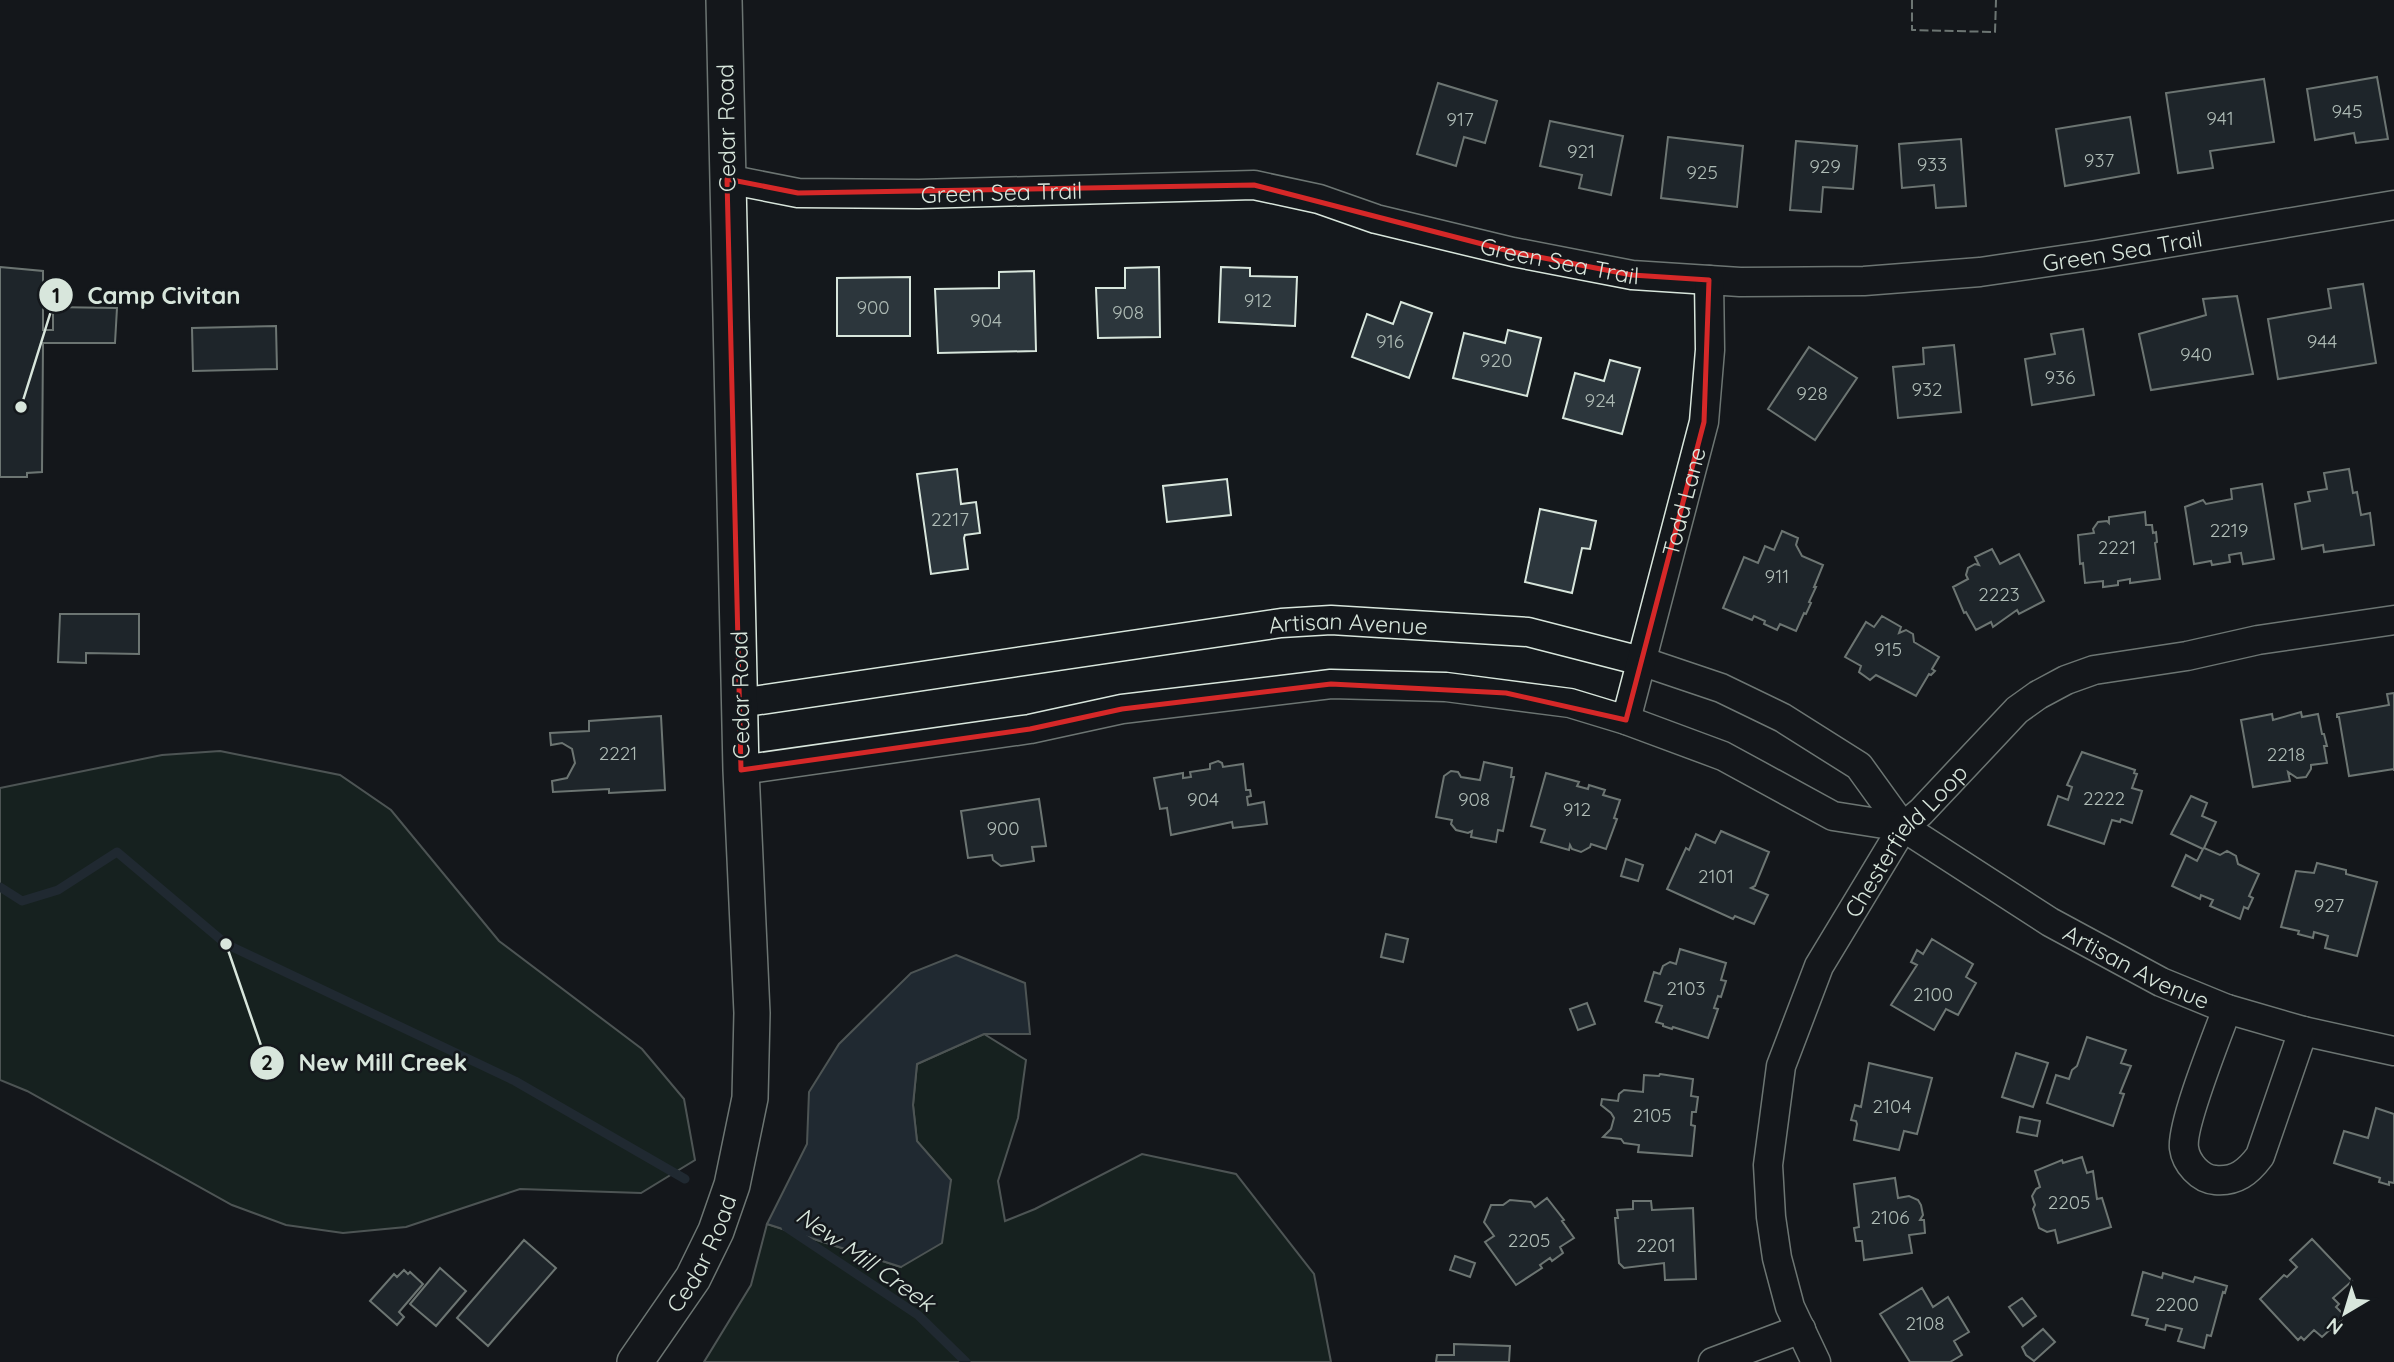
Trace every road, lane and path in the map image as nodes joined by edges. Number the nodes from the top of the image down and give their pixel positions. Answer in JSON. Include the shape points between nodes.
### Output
{"nodes":[{"id":1,"x":724,"y":0,"type":"edge"},
{"id":2,"x":727,"y":179,"type":"junction"},
{"id":3,"x":2394,"y":205,"type":"edge"},
{"id":4,"x":1709,"y":280,"type":"junction"},
{"id":5,"x":2394,"y":620,"type":"edge"},
{"id":6,"x":1641,"y":661,"type":"junction"},
{"id":7,"x":740,"y":703,"type":"junction"},
{"id":8,"x":1626,"y":720,"type":"junction"},
{"id":9,"x":741,"y":771,"type":"junction"},
{"id":10,"x":1903,"y":827,"type":"junction"},
{"id":11,"x":2227,"y":1009,"type":"junction"},
{"id":12,"x":2303,"y":1031,"type":"junction"},
{"id":13,"x":2394,"y":1051,"type":"edge"},
{"id":14,"x":1801,"y":1329,"type":"junction"},
{"id":15,"x":635,"y":1362,"type":"edge"},
{"id":16,"x":1713,"y":1362,"type":"edge"},
{"id":17,"x":1816,"y":1362,"type":"edge"}],
"edges":[{"from":1,"to":2,"type":"street","name":"Cedar Road"},
{"from":2,"to":4,"type":"street","name":"Green Sea Trail","via":[[797,193],[1254,185],[1513,252],[1632,275]]},
{"from":2,"to":7,"type":"street","name":"Cedar Road"},
{"from":3,"to":4,"type":"street","name":"Green Sea Trail","via":[[1980,272],[1864,281]]},
{"from":4,"to":6,"type":"street","name":"Todd Lane","via":[[1704,422]]},
{"from":5,"to":10,"type":"street","name":"Chesterfield Loop","via":[[2094,670],[2066,680],[2017,710]]},
{"from":6,"to":7,"type":"street","name":"Artisan Avenue","via":[[1528,632],[1331,620],[1115,646]]},
{"from":6,"to":8,"type":"street","name":"Todd Lane"},
{"from":6,"to":10,"type":"street","name":"Artisan Avenue","via":[[1720,688],[1770,712],[1859,766]]},
{"from":7,"to":9,"type":"street","name":"Cedar Road"},
{"from":8,"to":9,"type":"street","name":"Artisan Avenue","via":[[1506,693],[1331,684],[1122,709],[1030,729]]},
{"from":8,"to":10,"type":"street","name":"Artisan Avenue","via":[[1723,757],[1833,816]]},
{"from":9,"to":15,"type":"street","name":"Cedar Road","via":[[752,1013],[750,1098],[742,1145],[716,1231],[693,1278]]},
{"from":10,"to":11,"type":"street","name":"Artisan Avenue","via":[[2050,922],[2161,982]]},
{"from":10,"to":14,"type":"street","name":"Chesterfield Loop","via":[[1819,966],[1781,1066],[1768,1165],[1771,1217],[1790,1307]]},
{"from":11,"to":12,"type":"street","name":"Artisan Avenue"},
{"from":11,"to":12,"type":"street","via":[[2183,1146],[2186,1159],[2211,1180],[2228,1181],[2249,1171],[2260,1156]]},
{"from":12,"to":13,"type":"street","name":"Artisan Avenue"},
{"from":14,"to":16,"type":"street"},
{"from":14,"to":17,"type":"street","name":"Chesterfield Loop"}]}
